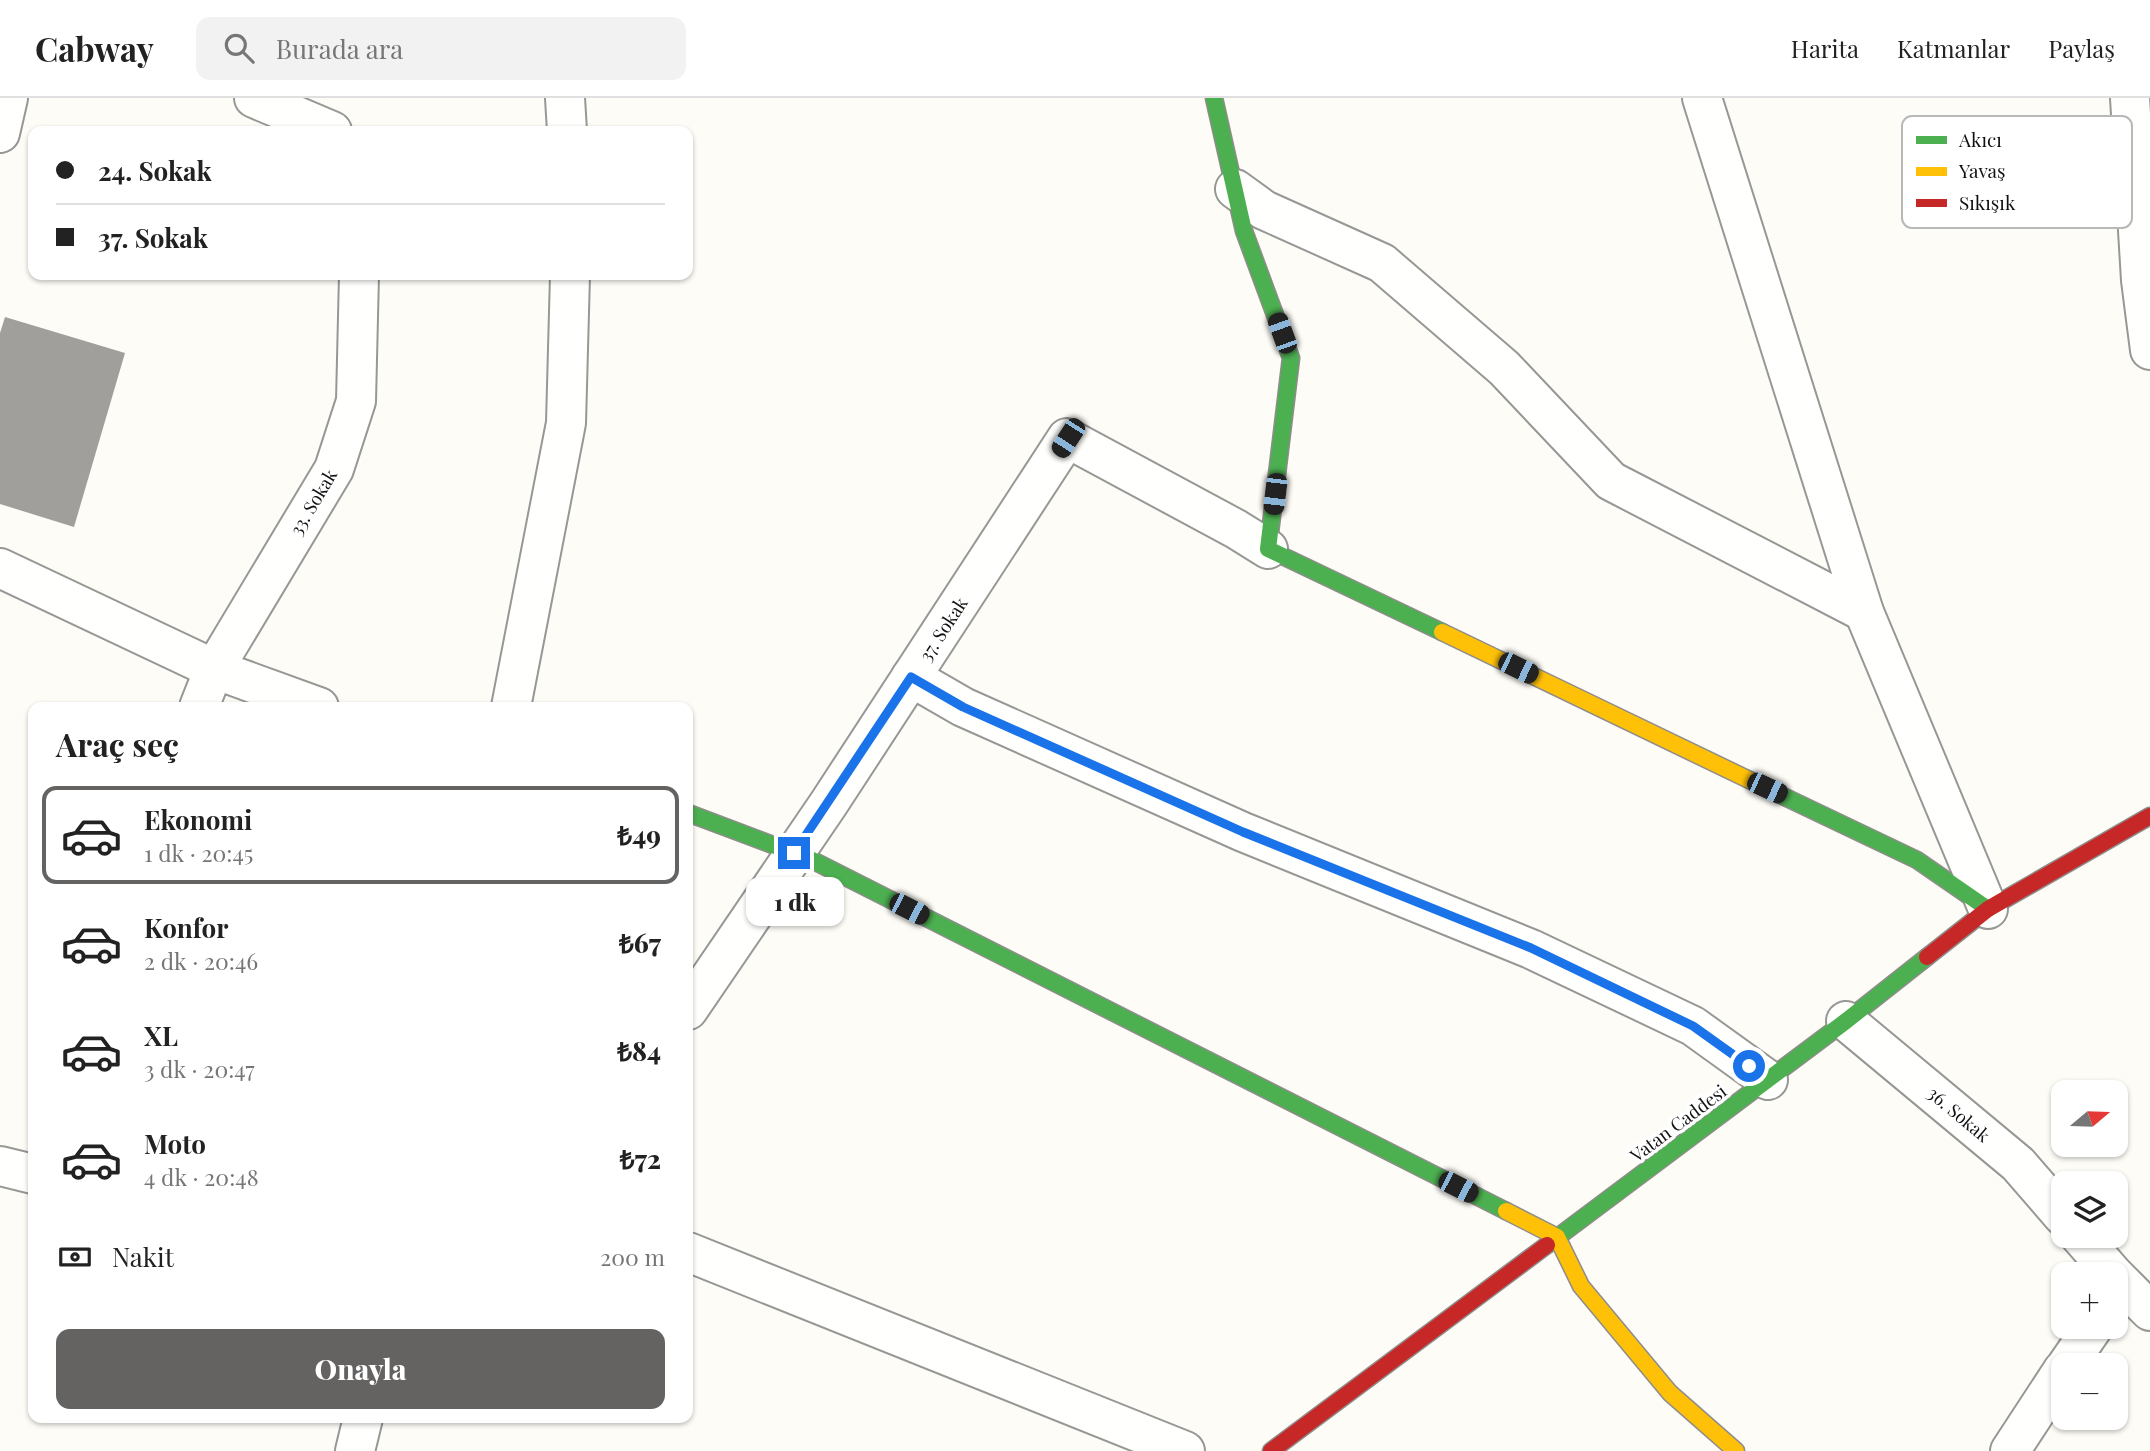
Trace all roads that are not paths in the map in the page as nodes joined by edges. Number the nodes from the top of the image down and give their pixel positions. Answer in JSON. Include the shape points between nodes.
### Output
{"nodes":[{"id":1,"x":8,"y":98,"type":"edge"},
{"id":2,"x":254,"y":98,"type":"edge"},
{"id":3,"x":565,"y":98,"type":"edge"},
{"id":4,"x":1214,"y":98,"type":"edge"},
{"id":5,"x":1702,"y":98,"type":"edge"},
{"id":6,"x":2130,"y":98,"type":"edge"},
{"id":7,"x":290,"y":106,"type":"edge"},
{"id":8,"x":2131,"y":116,"type":"edge"},
{"id":9,"x":324,"y":126,"type":"edge"},
{"id":10,"x":567,"y":126,"type":"edge"},
{"id":11,"x":2132,"y":131,"type":"edge"},
{"id":12,"x":0,"y":133,"type":"edge"},
{"id":13,"x":1235,"y":189,"type":"junction"},
{"id":14,"x":359,"y":280,"type":"edge"},
{"id":15,"x":570,"y":280,"type":"edge"},
{"id":16,"x":2150,"y":350,"type":"edge"},
{"id":17,"x":1268,"y":549,"type":"junction"},
{"id":18,"x":0,"y":568,"type":"edge"},
{"id":19,"x":1864,"y":612,"type":"junction"},
{"id":20,"x":214,"y":669,"type":"junction"},
{"id":21,"x":911,"y":677,"type":"junction"},
{"id":22,"x":201,"y":702,"type":"edge"},
{"id":23,"x":305,"y":702,"type":"edge"},
{"id":24,"x":512,"y":702,"type":"edge"},
{"id":25,"x":693,"y":815,"type":"edge"},
{"id":26,"x":2150,"y":816,"type":"edge"},
{"id":27,"x":794,"y":853,"type":"junction"},
{"id":28,"x":1988,"y":909,"type":"junction"},
{"id":29,"x":693,"y":1003,"type":"edge"},
{"id":30,"x":1846,"y":1020,"type":"junction"},
{"id":31,"x":1768,"y":1080,"type":"junction"},
{"id":32,"x":0,"y":1166,"type":"edge"},
{"id":33,"x":28,"y":1173,"type":"edge"},
{"id":34,"x":2051,"y":1202,"type":"edge"},
{"id":35,"x":1557,"y":1237,"type":"junction"},
{"id":36,"x":2090,"y":1248,"type":"edge"},
{"id":37,"x":693,"y":1254,"type":"edge"},
{"id":38,"x":2101,"y":1262,"type":"edge"},
{"id":39,"x":2051,"y":1388,"type":"edge"},
{"id":40,"x":362,"y":1423,"type":"edge"},
{"id":41,"x":355,"y":1451,"type":"edge"},
{"id":42,"x":1185,"y":1451,"type":"edge"},
{"id":43,"x":1271,"y":1451,"type":"edge"},
{"id":44,"x":1736,"y":1451,"type":"edge"},
{"id":45,"x":2010,"y":1451,"type":"edge"}],
"edges":[{"from":1,"to":12,"type":"street"},
{"from":2,"to":7,"type":"street"},
{"from":3,"to":10,"type":"street"},
{"from":4,"to":13,"type":"street"},
{"from":5,"to":19,"type":"street"},
{"from":6,"to":8,"type":"street"},
{"from":7,"to":9,"type":"street"},
{"from":11,"to":16,"type":"street"},
{"from":13,"to":17,"type":"street","via":[[1244,231],[1291,358]]},
{"from":13,"to":19,"type":"street","via":[[1264,210],[1382,264],[1504,368],[1611,481]]},
{"from":14,"to":20,"type":"street","name":"33. Sokak","via":[[356,401],[334,469]]},
{"from":15,"to":24,"type":"street","via":[[566,423]]},
{"from":17,"to":21,"type":"street","name":"37. Sokak","via":[[1068,438]]},
{"from":17,"to":28,"type":"street","via":[[1917,860]]},
{"from":18,"to":20,"type":"street"},
{"from":19,"to":28,"type":"street"},
{"from":20,"to":22,"type":"street","name":"33. Sokak"},
{"from":20,"to":23,"type":"street"},
{"from":21,"to":27,"type":"street","name":"37. Sokak"},
{"from":21,"to":31,"type":"street","via":[[963,707],[1243,832],[1531,948],[1693,1026]]},
{"from":25,"to":27,"type":"street"},
{"from":26,"to":28,"type":"street","name":"Vatan Caddesi"},
{"from":27,"to":29,"type":"street","name":"37. Sokak"},
{"from":27,"to":35,"type":"street"},
{"from":28,"to":30,"type":"street","name":"Vatan Caddesi"},
{"from":30,"to":31,"type":"street","name":"Vatan Caddesi"},
{"from":30,"to":34,"type":"street","name":"36. Sokak","via":[[2018,1164]]},
{"from":31,"to":35,"type":"street","name":"Vatan Caddesi"},
{"from":32,"to":33,"type":"street"},
{"from":35,"to":43,"type":"street","name":"Vatan Caddesi"},
{"from":35,"to":44,"type":"street","via":[[1581,1286],[1670,1393]]},
{"from":36,"to":38,"type":"street"},
{"from":37,"to":42,"type":"street"},
{"from":39,"to":45,"type":"street"},
{"from":40,"to":41,"type":"street"}]}
